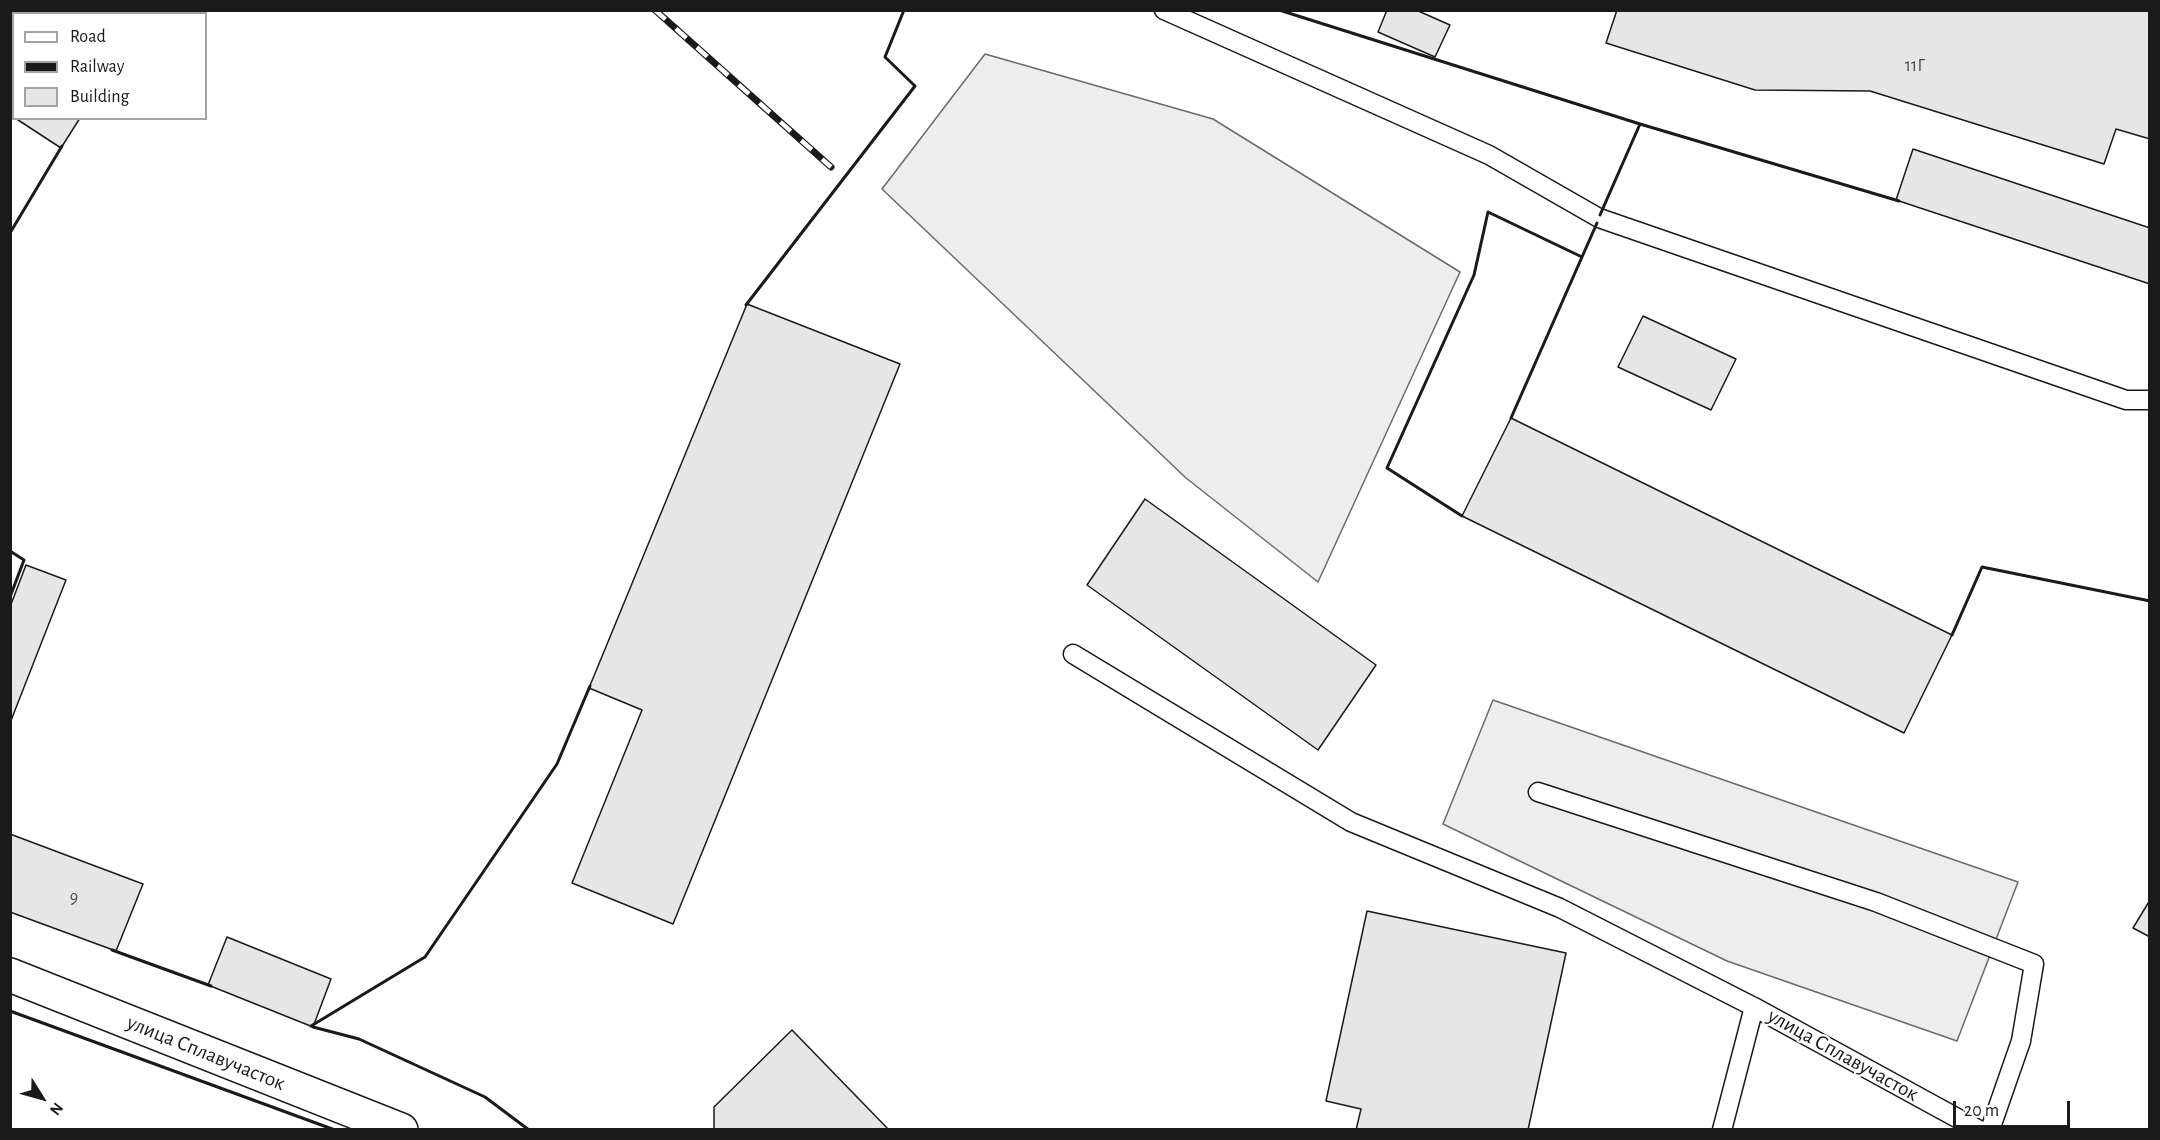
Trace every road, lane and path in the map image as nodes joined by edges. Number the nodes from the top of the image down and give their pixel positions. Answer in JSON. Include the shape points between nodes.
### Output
{"nodes":[{"id":1,"x":1164,"y":10,"type":"edge"},
{"id":2,"x":2150,"y":400,"type":"edge"},
{"id":3,"x":1072,"y":654,"type":"dead end"},
{"id":4,"x":1538,"y":792,"type":"dead end"},
{"id":5,"x":10,"y":975,"type":"edge"},
{"id":6,"x":1754,"y":1007,"type":"junction"},
{"id":7,"x":401,"y":1130,"type":"edge"},
{"id":8,"x":1722,"y":1130,"type":"edge"},
{"id":9,"x":1979,"y":1130,"type":"edge"},
{"id":10,"x":1990,"y":1130,"type":"edge"}],
"edges":[{"from":1,"to":2,"type":"lane","via":[[1489,155],[1599,218],[2126,400]]},
{"from":3,"to":6,"type":"lane","via":[[1351,822],[1560,908]]},
{"from":4,"to":10,"type":"lane","via":[[1876,902],[2034,964],[2021,1041]]},
{"from":5,"to":7,"type":"street","name":"улица Сплавучасток"},
{"from":6,"to":8,"type":"lane","name":"улица Сплавучасток"},
{"from":6,"to":9,"type":"lane","name":"улица Сплавучасток"}]}
